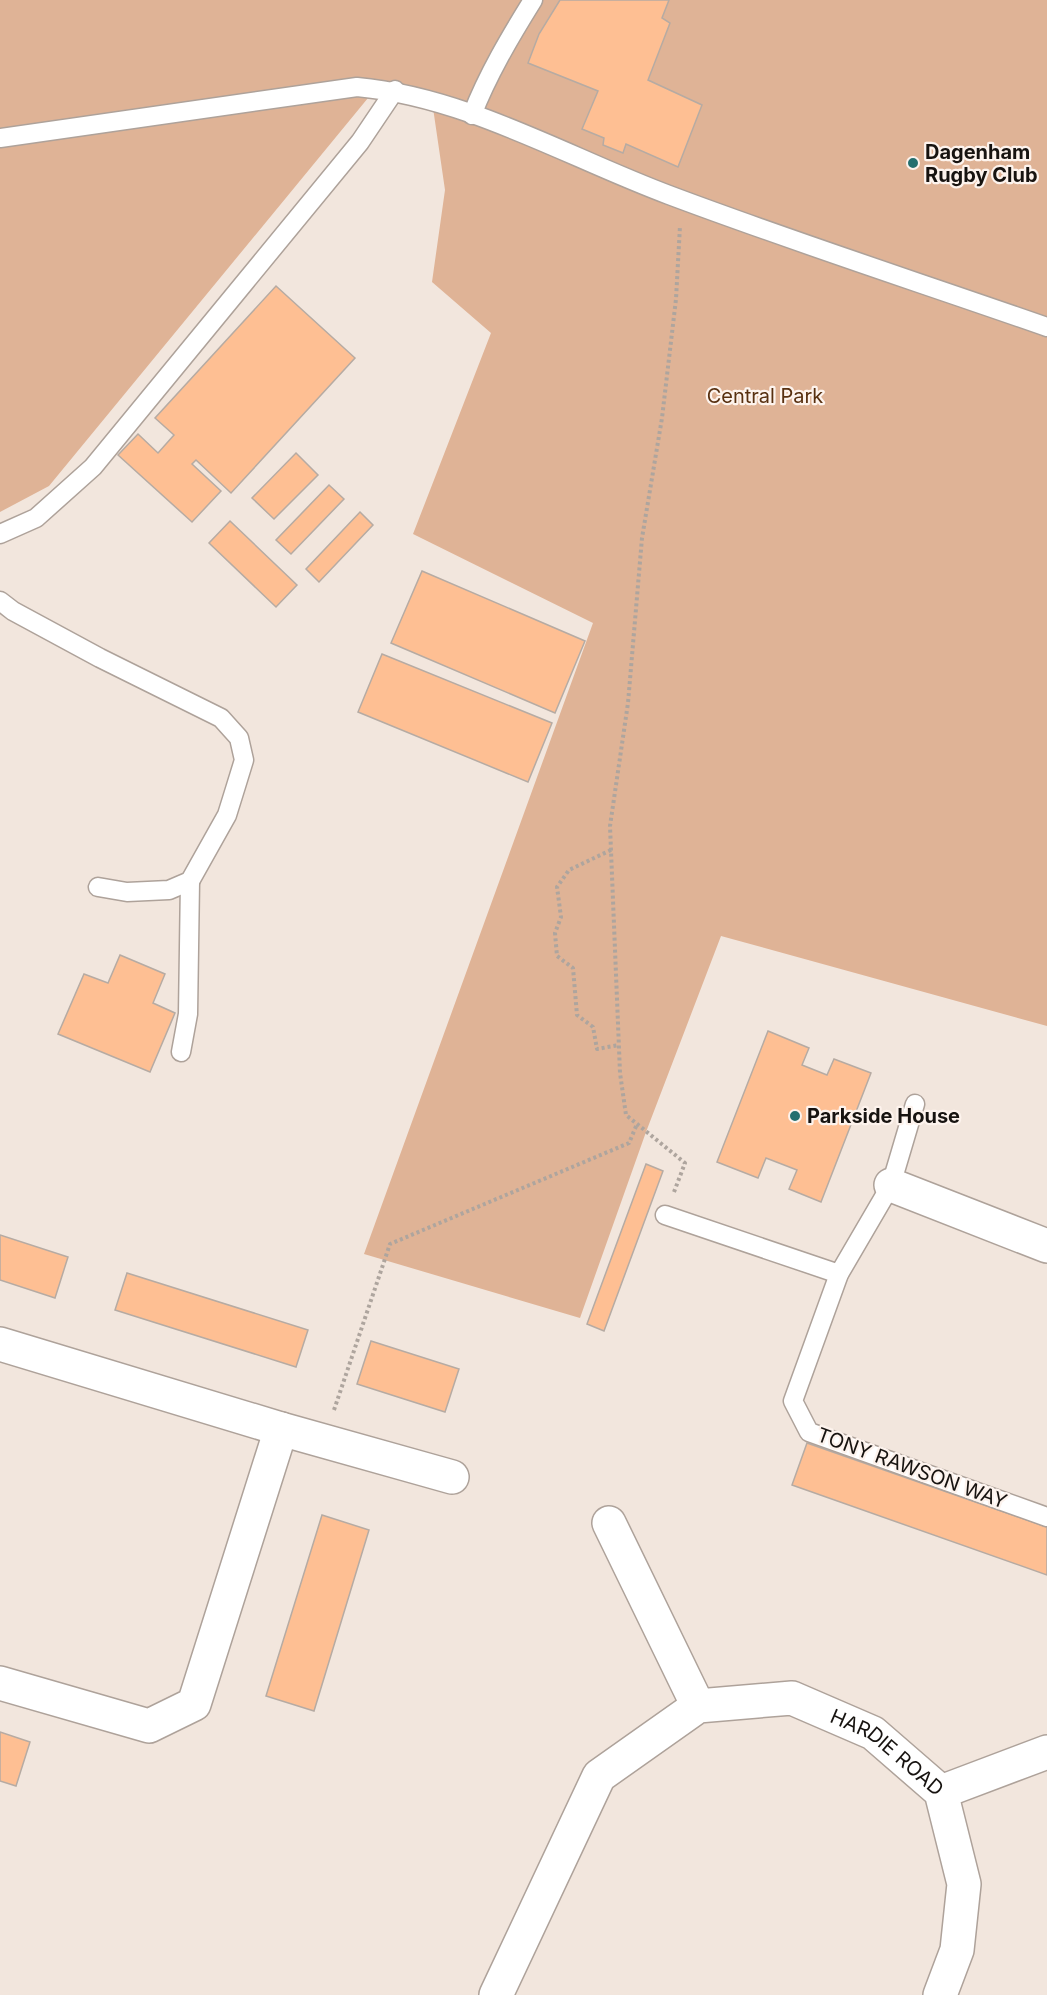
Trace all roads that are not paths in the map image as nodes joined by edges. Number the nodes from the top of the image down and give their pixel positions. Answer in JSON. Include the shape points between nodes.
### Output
{"nodes":[{"id":1,"x":533,"y":0,"type":"edge"},
{"id":2,"x":395,"y":90,"type":"junction"},
{"id":3,"x":472,"y":115,"type":"junction"},
{"id":4,"x":0,"y":138,"type":"edge"},
{"id":5,"x":1047,"y":327,"type":"edge"},
{"id":6,"x":0,"y":534,"type":"edge"},
{"id":7,"x":0,"y":601,"type":"edge"},
{"id":8,"x":190,"y":881,"type":"junction"},
{"id":9,"x":98,"y":887,"type":"dead end"},
{"id":10,"x":181,"y":1052,"type":"dead end"},
{"id":11,"x":915,"y":1104,"type":"dead end"},
{"id":12,"x":891,"y":1185,"type":"junction"},
{"id":13,"x":665,"y":1215,"type":"road end"},
{"id":14,"x":1047,"y":1246,"type":"edge"},
{"id":15,"x":839,"y":1274,"type":"junction"},
{"id":16,"x":0,"y":1344,"type":"edge"},
{"id":17,"x":281,"y":1429,"type":"junction"},
{"id":18,"x":452,"y":1477,"type":"dead end"},
{"id":19,"x":1047,"y":1517,"type":"edge"},
{"id":20,"x":609,"y":1523,"type":"dead end"},
{"id":21,"x":0,"y":1683,"type":"edge"},
{"id":22,"x":698,"y":1706,"type":"junction"},
{"id":23,"x":1047,"y":1752,"type":"edge"},
{"id":24,"x":941,"y":1792,"type":"junction"},
{"id":25,"x":496,"y":1995,"type":"edge"},
{"id":26,"x":940,"y":1995,"type":"edge"}],
"edges":[{"from":1,"to":3,"type":"lane","via":[[496,62]]},
{"from":2,"to":3,"type":"lane"},
{"from":2,"to":4,"type":"lane","via":[[357,87]]},
{"from":2,"to":6,"type":"lane","via":[[360,142],[93,467],[36,518]]},
{"from":3,"to":5,"type":"lane","via":[[679,198]]},
{"from":7,"to":8,"type":"lane","via":[[100,658],[221,718],[239,738],[244,760],[236,786],[226,815]]},
{"from":8,"to":9,"type":"lane","via":[[159,891],[127,892]]},
{"from":8,"to":10,"type":"lane","via":[[188,1014]]},
{"from":11,"to":12,"type":"lane"},
{"from":12,"to":14,"type":"street"},
{"from":12,"to":15,"type":"lane"},
{"from":13,"to":15,"type":"lane"},
{"from":15,"to":19,"type":"lane","name":"TONY RAWSON WAY","via":[[793,1401],[809,1432]]},
{"from":16,"to":17,"type":"street"},
{"from":17,"to":18,"type":"street"},
{"from":17,"to":21,"type":"street","via":[[194,1704],[149,1726]]},
{"from":20,"to":22,"type":"street"},
{"from":22,"to":24,"type":"street","name":"HARDIE ROAD","via":[[792,1698],[873,1733]]},
{"from":22,"to":25,"type":"street","via":[[599,1776]]},
{"from":23,"to":24,"type":"street"},
{"from":24,"to":26,"type":"street","name":"HARDIE ROAD","via":[[964,1884],[957,1950]]}]}
